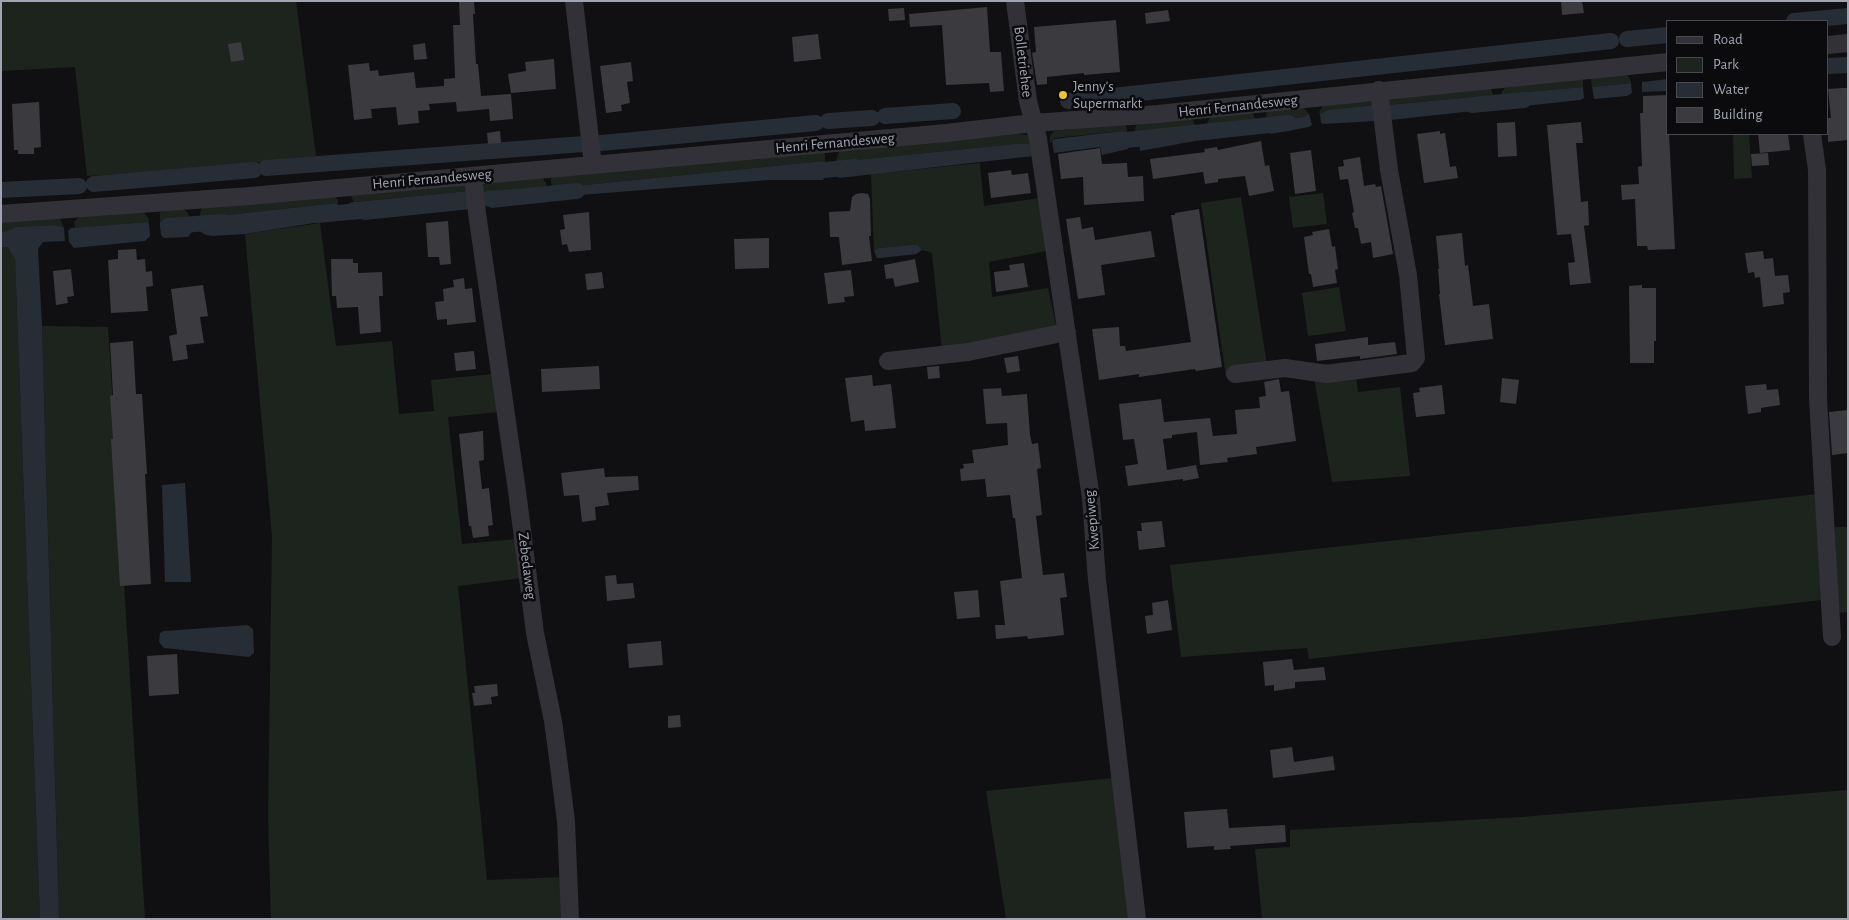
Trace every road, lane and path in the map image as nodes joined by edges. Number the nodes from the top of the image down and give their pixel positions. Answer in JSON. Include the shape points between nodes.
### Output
{"nodes":[{"id":1,"x":574,"y":1,"type":"edge"},
{"id":2,"x":1015,"y":1,"type":"edge"},
{"id":3,"x":1848,"y":43,"type":"edge"},
{"id":4,"x":1829,"y":45,"type":"edge"},
{"id":5,"x":1666,"y":62,"type":"edge"},
{"id":6,"x":1379,"y":90,"type":"junction"},
{"id":7,"x":1035,"y":131,"type":"junction"},
{"id":8,"x":1812,"y":135,"type":"edge"},
{"id":9,"x":593,"y":165,"type":"junction"},
{"id":10,"x":473,"y":176,"type":"junction"},
{"id":11,"x":1,"y":214,"type":"edge"},
{"id":12,"x":1067,"y":332,"type":"junction"},
{"id":13,"x":888,"y":361,"type":"dead end"},
{"id":14,"x":1235,"y":374,"type":"dead end"},
{"id":15,"x":1832,"y":637,"type":"dead end"},
{"id":16,"x":570,"y":919,"type":"edge"},
{"id":17,"x":1137,"y":919,"type":"edge"}],
"edges":[{"from":1,"to":9,"type":"street"},
{"from":2,"to":7,"type":"street","name":"Bolletriehee"},
{"from":3,"to":4,"type":"street"},
{"from":5,"to":6,"type":"street","name":"Henri Fernandesweg"},
{"from":6,"to":7,"type":"street","name":"Henri Fernandesweg"},
{"from":6,"to":14,"type":"street","via":[[1394,202],[1408,275],[1416,358],[1412,363],[1327,374],[1285,368]]},
{"from":7,"to":9,"type":"street","name":"Henri Fernandesweg","via":[[946,134]]},
{"from":7,"to":12,"type":"street","name":"Kwepiweg"},
{"from":8,"to":15,"type":"street","via":[[1817,170],[1818,399]]},
{"from":9,"to":10,"type":"street","name":"Henri Fernandesweg"},
{"from":10,"to":11,"type":"street","name":"Henri Fernandesweg"},
{"from":10,"to":16,"type":"street","name":"Zebedaweg","via":[[535,633],[558,758],[566,821]]},
{"from":12,"to":13,"type":"street","via":[[968,352]]},
{"from":12,"to":17,"type":"street","name":"Kwepiweg","via":[[1091,498],[1097,580]]}]}
